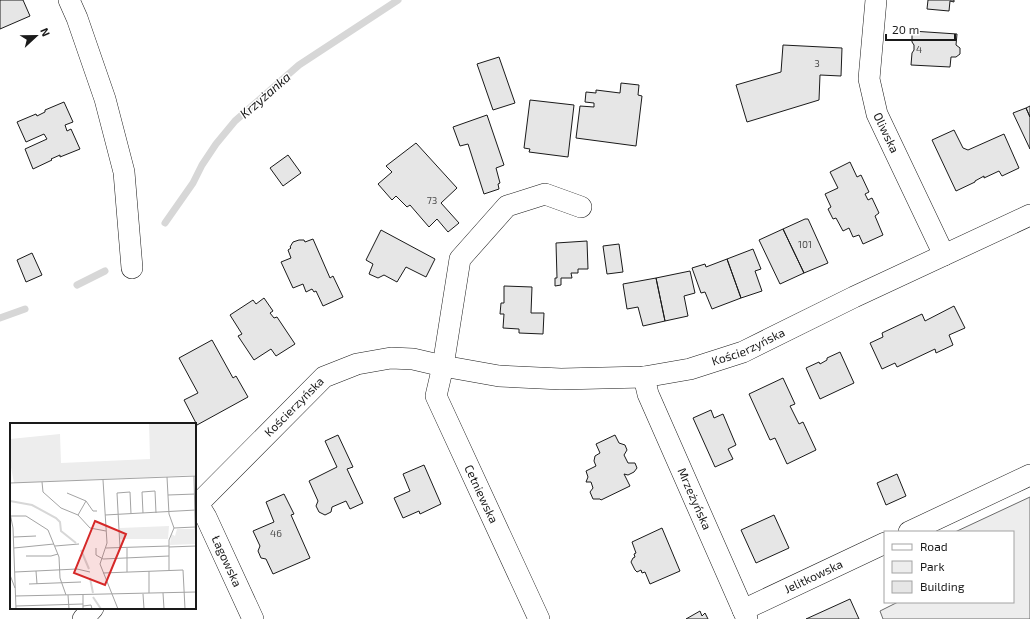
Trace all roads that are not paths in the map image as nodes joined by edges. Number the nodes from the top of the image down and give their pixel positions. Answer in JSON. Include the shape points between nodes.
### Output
{"nodes":[{"id":1,"x":69,"y":0,"type":"edge"},
{"id":2,"x":876,"y":0,"type":"edge"},
{"id":3,"x":581,"y":207,"type":"dead end"},
{"id":4,"x":1030,"y":215,"type":"edge"},
{"id":5,"x":944,"y":256,"type":"junction"},
{"id":6,"x":132,"y":268,"type":"dead end"},
{"id":7,"x":443,"y":366,"type":"junction"},
{"id":8,"x":644,"y":377,"type":"junction"},
{"id":9,"x":1030,"y":475,"type":"edge"},
{"id":10,"x":197,"y":505,"type":"edge"},
{"id":11,"x":911,"y":531,"type":"edge"},
{"id":12,"x":884,"y":544,"type":"edge"},
{"id":13,"x":92,"y":609,"type":"edge"},
{"id":14,"x":745,"y":615,"type":"edge"},
{"id":15,"x":83,"y":619,"type":"edge"},
{"id":16,"x":253,"y":619,"type":"edge"},
{"id":17,"x":539,"y":619,"type":"edge"}],
"edges":[{"from":1,"to":6,"type":"street","via":[[105,99],[124,172]]},
{"from":2,"to":5,"type":"street","name":"Oliwska","via":[[869,79],[877,114]]},
{"from":3,"to":7,"type":"street","via":[[545,194],[507,206],[460,258]]},
{"from":4,"to":5,"type":"street","name":"Kościerzyńska"},
{"from":5,"to":8,"type":"street","name":"Kościerzyńska","via":[[743,352],[690,369]]},
{"from":7,"to":8,"type":"street","name":"Kościerzyńska","via":[[499,376],[561,379]]},
{"from":7,"to":10,"type":"street","name":"Kościerzyńska","via":[[413,359],[391,358],[357,364],[324,377]]},
{"from":7,"to":17,"type":"street","name":"Cetniewska","via":[[436,396]]},
{"from":8,"to":14,"type":"street","name":"Mrzeżyńska","via":[[648,394]]},
{"from":9,"to":11,"type":"street"},
{"from":10,"to":16,"type":"street","name":"Łagowska","via":[[206,517]]},
{"from":12,"to":14,"type":"street","name":"Jelitkowska"},
{"from":13,"to":15,"type":"street"}]}
